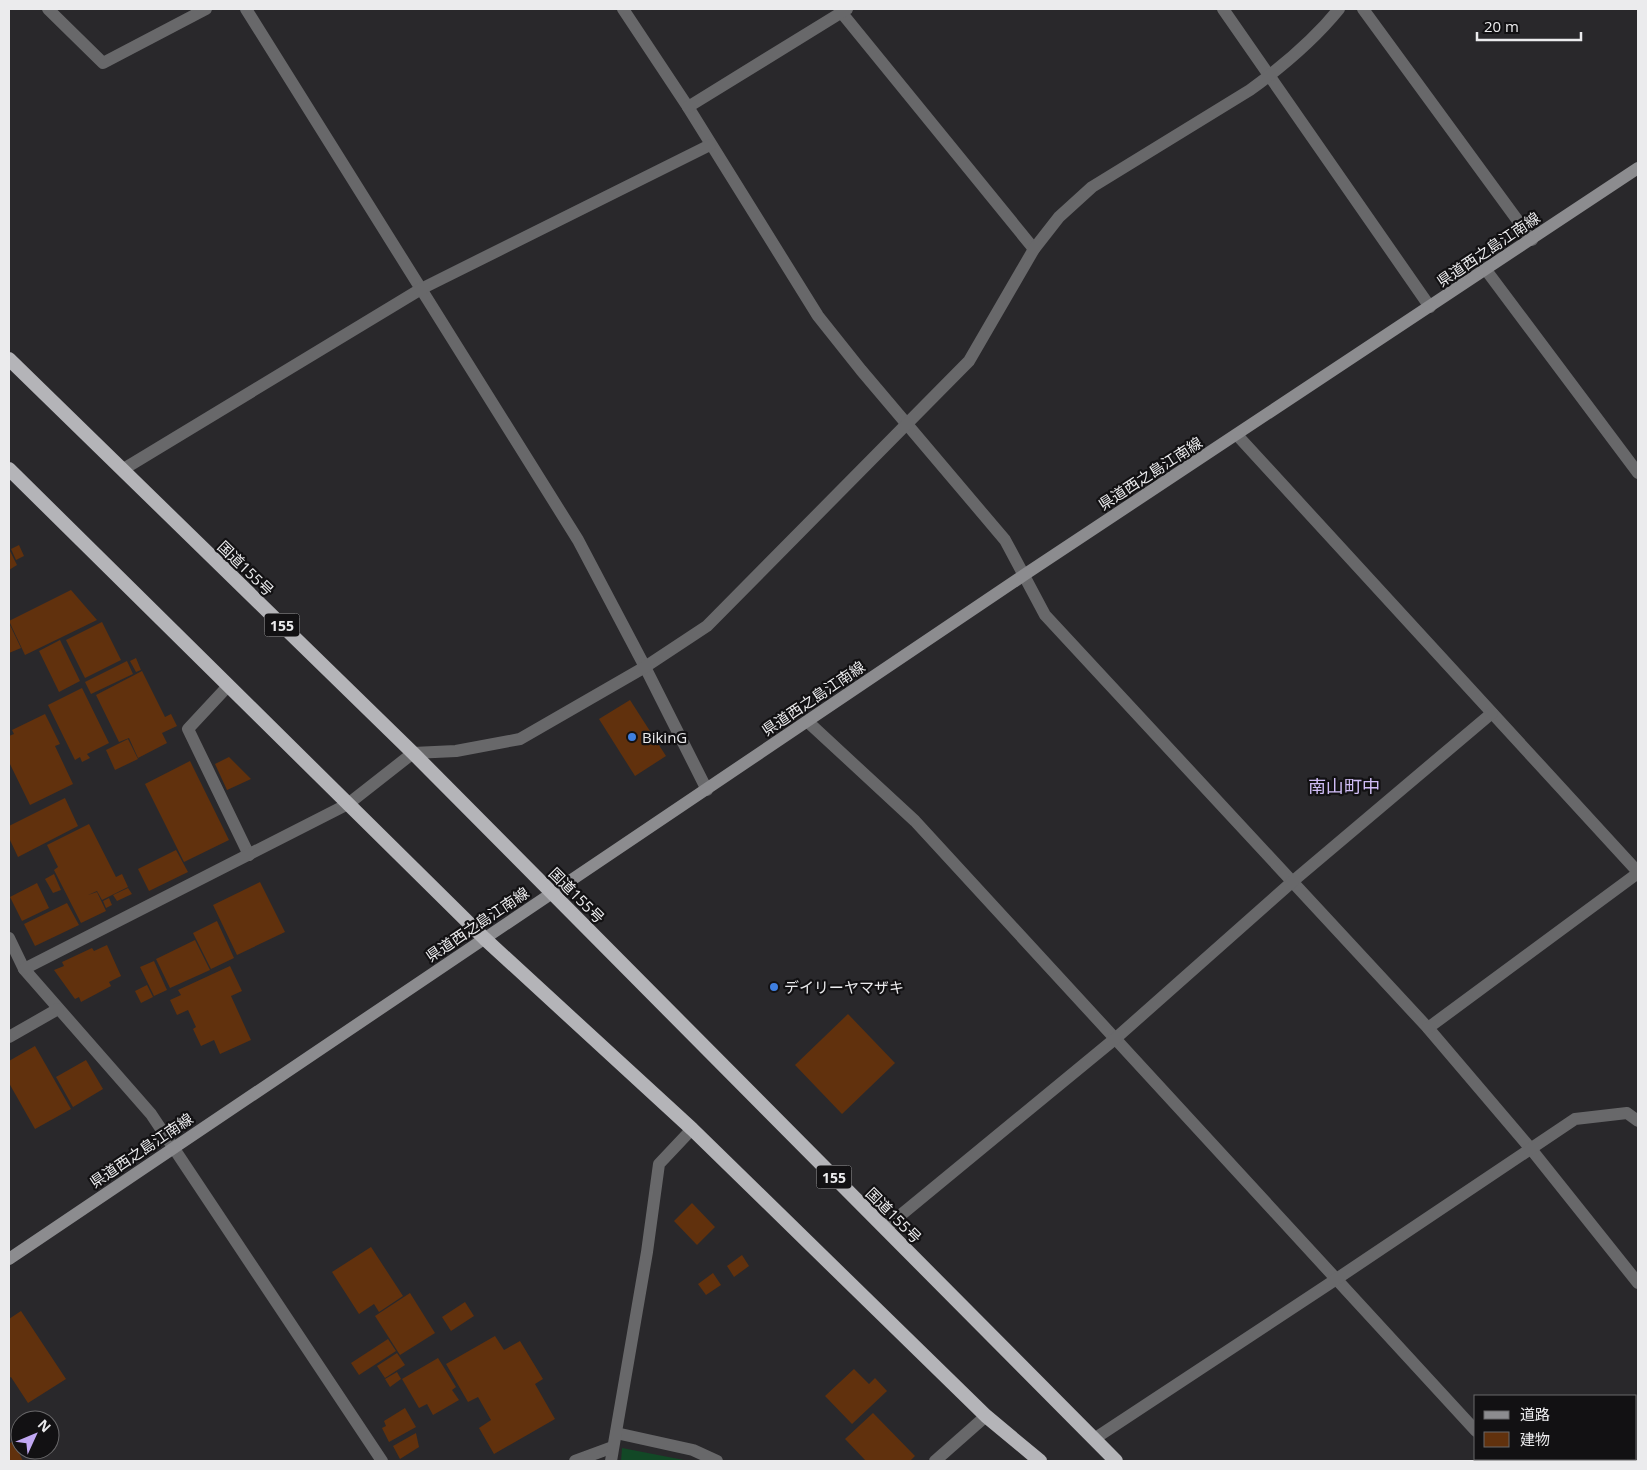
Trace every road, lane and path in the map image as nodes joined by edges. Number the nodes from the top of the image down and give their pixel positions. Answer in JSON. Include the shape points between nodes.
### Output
{"nodes":[{"id":1,"x":48,"y":9,"type":"edge"},
{"id":2,"x":206,"y":9,"type":"edge"},
{"id":3,"x":246,"y":9,"type":"edge"},
{"id":4,"x":623,"y":9,"type":"edge"},
{"id":5,"x":1222,"y":9,"type":"edge"},
{"id":6,"x":1339,"y":9,"type":"edge"},
{"id":7,"x":1364,"y":9,"type":"edge"},
{"id":8,"x":844,"y":11,"type":"edge"},
{"id":9,"x":1270,"y":76,"type":"junction"},
{"id":10,"x":688,"y":107,"type":"junction"},
{"id":11,"x":710,"y":145,"type":"junction"},
{"id":12,"x":1638,"y":168,"type":"edge"},
{"id":13,"x":1532,"y":240,"type":"junction"},
{"id":14,"x":1034,"y":250,"type":"junction"},
{"id":15,"x":1486,"y":270,"type":"junction"},
{"id":16,"x":421,"y":289,"type":"junction"},
{"id":17,"x":1430,"y":307,"type":"junction"},
{"id":18,"x":9,"y":359,"type":"edge"},
{"id":19,"x":906,"y":423,"type":"junction"},
{"id":20,"x":1237,"y":435,"type":"junction"},
{"id":21,"x":9,"y":469,"type":"edge"},
{"id":22,"x":122,"y":470,"type":"junction"},
{"id":23,"x":1638,"y":473,"type":"edge"},
{"id":24,"x":1024,"y":576,"type":"junction"},
{"id":25,"x":646,"y":667,"type":"junction"},
{"id":26,"x":228,"y":686,"type":"junction"},
{"id":27,"x":1492,"y":713,"type":"junction"},
{"id":28,"x":808,"y":722,"type":"junction"},
{"id":29,"x":413,"y":754,"type":"junction"},
{"id":30,"x":707,"y":790,"type":"junction"},
{"id":31,"x":348,"y":804,"type":"junction"},
{"id":32,"x":248,"y":854,"type":"junction"},
{"id":33,"x":1638,"y":872,"type":"edge"},
{"id":34,"x":1292,"y":882,"type":"junction"},
{"id":35,"x":553,"y":893,"type":"junction"},
{"id":36,"x":9,"y":938,"type":"edge"},
{"id":37,"x":485,"y":939,"type":"junction"},
{"id":38,"x":24,"y":969,"type":"junction"},
{"id":39,"x":58,"y":1008,"type":"junction"},
{"id":40,"x":1428,"y":1028,"type":"junction"},
{"id":41,"x":9,"y":1037,"type":"edge"},
{"id":42,"x":1116,"y":1038,"type":"junction"},
{"id":43,"x":1638,"y":1121,"type":"edge"},
{"id":44,"x":692,"y":1129,"type":"junction"},
{"id":45,"x":174,"y":1148,"type":"junction"},
{"id":46,"x":1531,"y":1148,"type":"junction"},
{"id":47,"x":885,"y":1228,"type":"junction"},
{"id":48,"x":9,"y":1259,"type":"edge"},
{"id":49,"x":1335,"y":1280,"type":"junction"},
{"id":50,"x":1638,"y":1283,"type":"edge"},
{"id":51,"x":986,"y":1416,"type":"junction"},
{"id":52,"x":1474,"y":1429,"type":"edge"},
{"id":53,"x":616,"y":1433,"type":"junction"},
{"id":54,"x":1094,"y":1438,"type":"junction"},
{"id":55,"x":613,"y":1447,"type":"junction"},
{"id":56,"x":382,"y":1461,"type":"edge"},
{"id":57,"x":575,"y":1461,"type":"edge"},
{"id":58,"x":611,"y":1461,"type":"edge"},
{"id":59,"x":717,"y":1461,"type":"edge"},
{"id":60,"x":935,"y":1461,"type":"edge"},
{"id":61,"x":1040,"y":1461,"type":"edge"},
{"id":62,"x":1116,"y":1461,"type":"edge"}],
"edges":[{"from":1,"to":2,"type":"street","via":[[103,63]]},
{"from":3,"to":16,"type":"street"},
{"from":4,"to":10,"type":"street"},
{"from":5,"to":9,"type":"street"},
{"from":6,"to":9,"type":"street","via":[[1321,30]]},
{"from":7,"to":13,"type":"street"},
{"from":8,"to":10,"type":"street"},
{"from":8,"to":14,"type":"street"},
{"from":9,"to":14,"type":"street","via":[[1092,187],[1059,217]]},
{"from":9,"to":17,"type":"street"},
{"from":10,"to":11,"type":"street"},
{"from":11,"to":16,"type":"street"},
{"from":11,"to":19,"type":"street","via":[[818,316]]},
{"from":12,"to":13,"type":"main road","name":"県道西之島江南線"},
{"from":13,"to":15,"type":"main road","name":"県道西之島江南線"},
{"from":14,"to":19,"type":"street","via":[[969,361]]},
{"from":15,"to":17,"type":"main road","name":"県道西之島江南線"},
{"from":15,"to":23,"type":"street"},
{"from":16,"to":22,"type":"street"},
{"from":16,"to":25,"type":"street","via":[[578,540]]},
{"from":17,"to":20,"type":"main road","name":"県道西之島江南線"},
{"from":18,"to":22,"type":"highway","name":"国道155号","number":"155"},
{"from":19,"to":24,"type":"street","via":[[1005,540]]},
{"from":19,"to":25,"type":"street","via":[[707,626]]},
{"from":20,"to":24,"type":"main road","name":"県道西之島江南線"},
{"from":20,"to":27,"type":"street"},
{"from":21,"to":26,"type":"highway"},
{"from":22,"to":29,"type":"highway","name":"国道155号","number":"155"},
{"from":24,"to":28,"type":"main road","name":"県道西之島江南線"},
{"from":24,"to":34,"type":"street","via":[[1044,615]]},
{"from":25,"to":29,"type":"street","via":[[520,739],[456,751]]},
{"from":25,"to":30,"type":"street"},
{"from":26,"to":31,"type":"highway"},
{"from":26,"to":32,"type":"street","via":[[188,729]]},
{"from":27,"to":33,"type":"street"},
{"from":27,"to":34,"type":"street"},
{"from":28,"to":30,"type":"main road","name":"県道西之島江南線"},
{"from":28,"to":42,"type":"street","via":[[915,821]]},
{"from":29,"to":31,"type":"street"},
{"from":29,"to":35,"type":"highway","name":"国道155号","number":"155"},
{"from":30,"to":35,"type":"main road","name":"県道西之島江南線"},
{"from":31,"to":32,"type":"street"},
{"from":31,"to":37,"type":"highway"},
{"from":32,"to":38,"type":"street"},
{"from":33,"to":40,"type":"street"},
{"from":34,"to":40,"type":"street"},
{"from":34,"to":42,"type":"street"},
{"from":35,"to":37,"type":"main road","name":"県道西之島江南線"},
{"from":35,"to":47,"type":"highway","name":"国道155号","number":"155"},
{"from":36,"to":38,"type":"street"},
{"from":37,"to":44,"type":"highway"},
{"from":37,"to":45,"type":"main road","name":"県道西之島江南線"},
{"from":38,"to":39,"type":"street"},
{"from":39,"to":41,"type":"street"},
{"from":39,"to":45,"type":"street","via":[[151,1114]]},
{"from":40,"to":46,"type":"street"},
{"from":42,"to":47,"type":"street"},
{"from":42,"to":49,"type":"street"},
{"from":43,"to":46,"type":"street","via":[[1627,1113],[1575,1119]]},
{"from":44,"to":51,"type":"highway"},
{"from":44,"to":53,"type":"street","via":[[659,1164]]},
{"from":45,"to":48,"type":"main road","name":"県道西之島江南線"},
{"from":45,"to":56,"type":"street"},
{"from":46,"to":49,"type":"street"},
{"from":46,"to":50,"type":"street"},
{"from":47,"to":54,"type":"highway","name":"国道155号","number":"155"},
{"from":49,"to":52,"type":"street"},
{"from":49,"to":54,"type":"street"},
{"from":51,"to":60,"type":"street"},
{"from":51,"to":61,"type":"highway"},
{"from":53,"to":55,"type":"street"},
{"from":53,"to":59,"type":"street","via":[[693,1450]]},
{"from":54,"to":62,"type":"highway","name":"国道155号","number":"155"},
{"from":55,"to":57,"type":"street"},
{"from":55,"to":58,"type":"street"}]}
